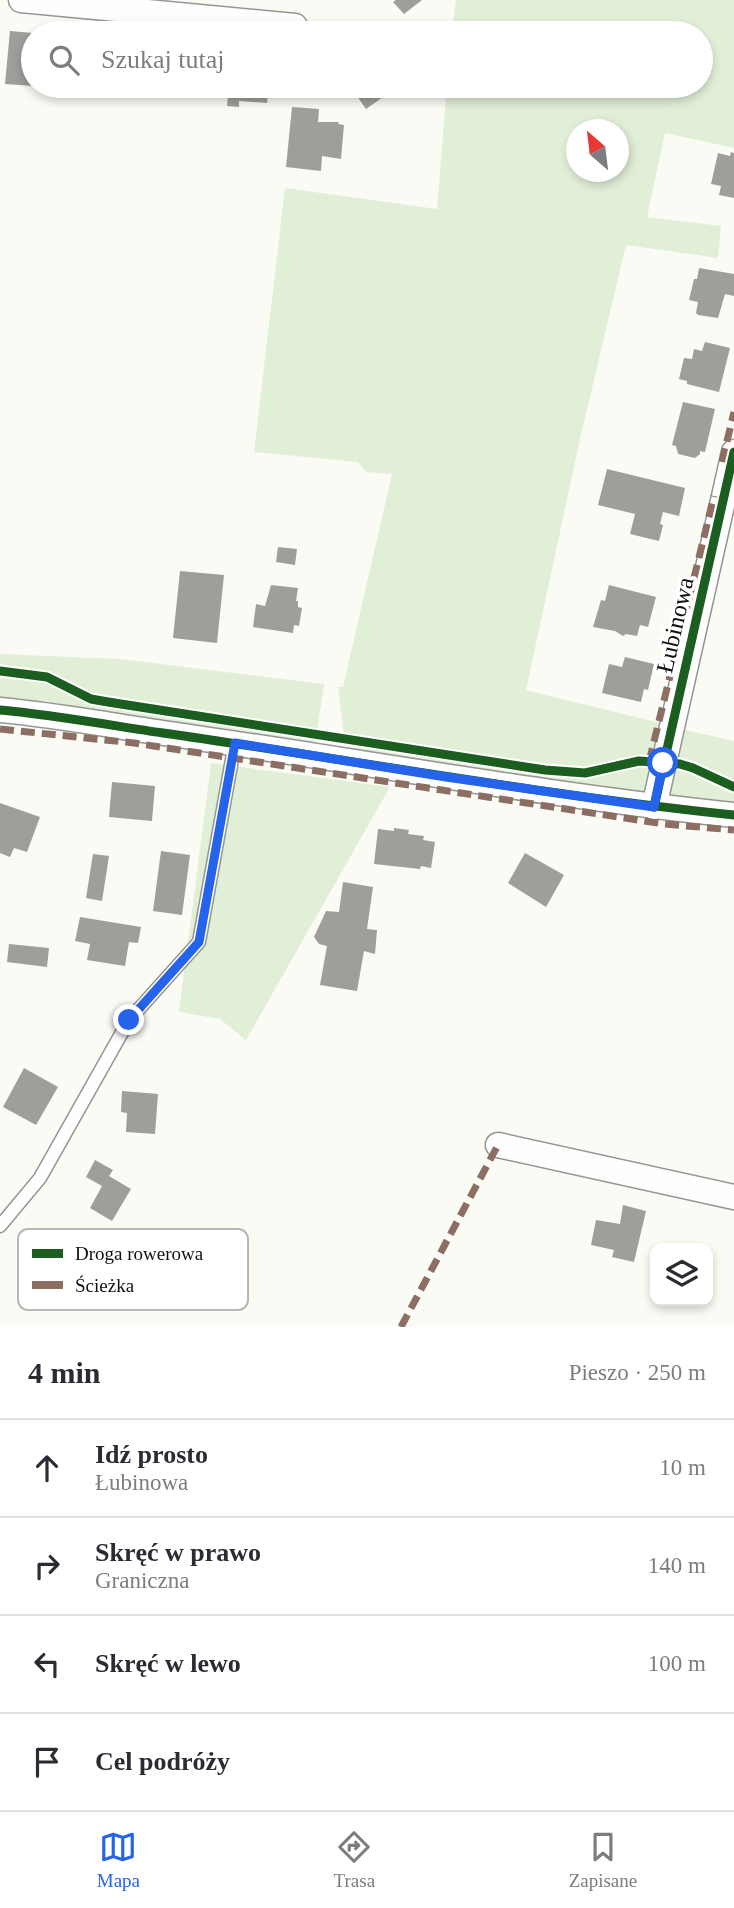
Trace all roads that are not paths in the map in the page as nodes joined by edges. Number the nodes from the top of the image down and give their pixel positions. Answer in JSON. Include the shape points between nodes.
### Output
{"nodes":[{"id":1,"x":21,"y":0,"type":"edge"},
{"id":2,"x":81,"y":3,"type":"edge"},
{"id":3,"x":248,"y":21,"type":"edge"},
{"id":4,"x":734,"y":452,"type":"edge"},
{"id":5,"x":0,"y":709,"type":"edge"},
{"id":6,"x":235,"y":743,"type":"junction"},
{"id":7,"x":654,"y":807,"type":"junction"},
{"id":8,"x":734,"y":815,"type":"edge"},
{"id":9,"x":498,"y":1145,"type":"dead end"},
{"id":10,"x":734,"y":1197,"type":"edge"},
{"id":11,"x":0,"y":1226,"type":"edge"}],
"edges":[{"from":1,"to":2,"type":"street"},
{"from":2,"to":3,"type":"street"},
{"from":4,"to":7,"type":"street","name":"Łubinowa"},
{"from":5,"to":6,"type":"street"},
{"from":6,"to":7,"type":"street"},
{"from":6,"to":11,"type":"lane","via":[[199,942],[129,1020],[40,1178]]},
{"from":7,"to":8,"type":"street"},
{"from":9,"to":10,"type":"street"}]}
